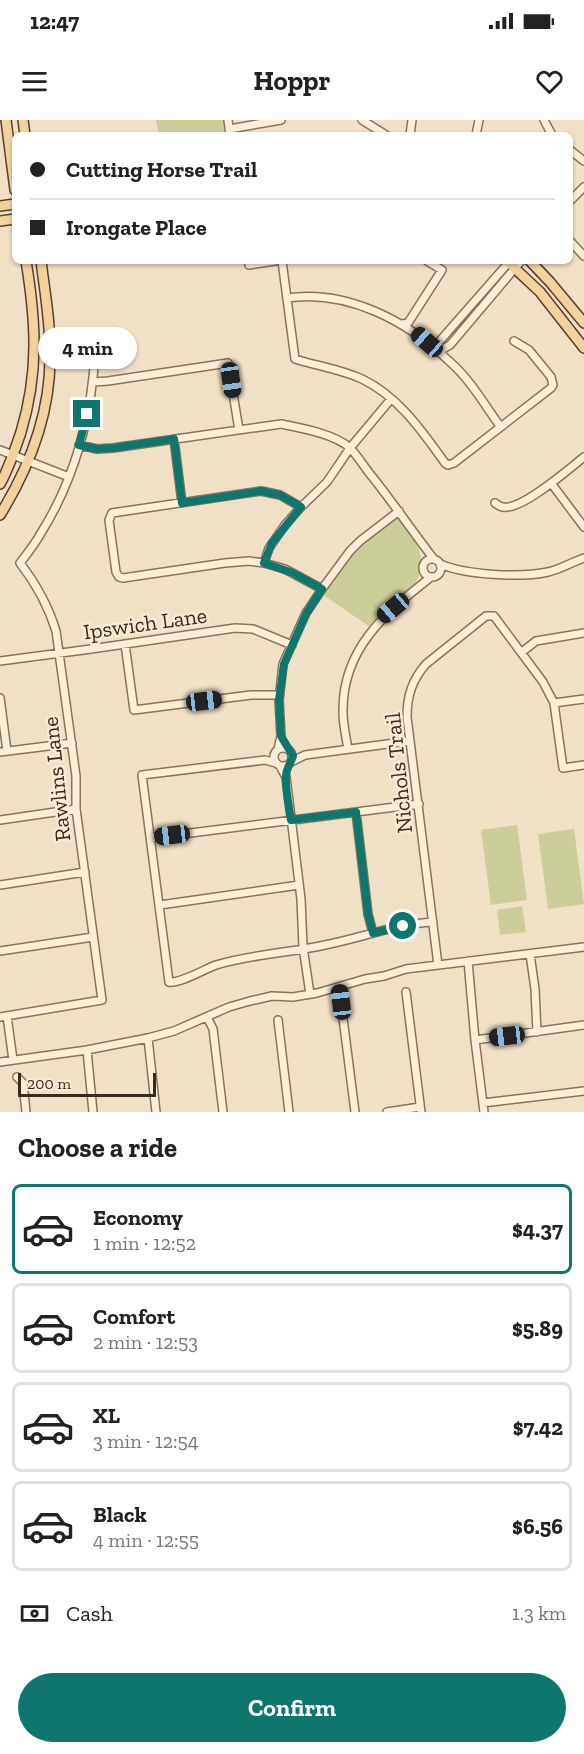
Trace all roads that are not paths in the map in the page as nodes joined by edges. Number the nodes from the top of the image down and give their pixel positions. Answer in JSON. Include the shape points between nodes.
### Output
{"nodes":[{"id":1,"x":6,"y":120,"type":"edge"},
{"id":2,"x":228,"y":120,"type":"edge"},
{"id":3,"x":280,"y":120,"type":"edge"},
{"id":4,"x":362,"y":120,"type":"edge"},
{"id":5,"x":230,"y":132,"type":"edge"},
{"id":6,"x":379,"y":132,"type":"edge"},
{"id":7,"x":12,"y":167,"type":"edge"},
{"id":8,"x":584,"y":187,"type":"edge"},
{"id":9,"x":573,"y":198,"type":"edge"},
{"id":10,"x":573,"y":244,"type":"edge"},
{"id":11,"x":584,"y":256,"type":"edge"},
{"id":12,"x":26,"y":264,"type":"edge"},
{"id":13,"x":41,"y":264,"type":"edge"},
{"id":14,"x":256,"y":264,"type":"edge"},
{"id":15,"x":282,"y":264,"type":"edge"},
{"id":16,"x":432,"y":264,"type":"edge"},
{"id":17,"x":511,"y":264,"type":"edge"},
{"id":18,"x":513,"y":264,"type":"edge"},
{"id":19,"x":533,"y":264,"type":"edge"},
{"id":20,"x":249,"y":265,"type":"dead end"},
{"id":21,"x":287,"y":298,"type":"junction"},
{"id":22,"x":584,"y":323,"type":"edge"},
{"id":23,"x":402,"y":324,"type":"junction"},
{"id":24,"x":514,"y":341,"type":"dead end"},
{"id":25,"x":60,"y":347,"type":"dead end"},
{"id":26,"x":584,"y":348,"type":"edge"},
{"id":27,"x":438,"y":352,"type":"junction"},
{"id":28,"x":93,"y":381,"type":"junction"},
{"id":29,"x":391,"y":399,"type":"junction"},
{"id":30,"x":500,"y":426,"type":"junction"},
{"id":31,"x":239,"y":430,"type":"junction"},
{"id":32,"x":174,"y":439,"type":"junction"},
{"id":33,"x":79,"y":445,"type":"junction"},
{"id":34,"x":350,"y":448,"type":"junction"},
{"id":35,"x":0,"y":450,"type":"edge"},
{"id":36,"x":14,"y":454,"type":"junction"},
{"id":37,"x":584,"y":457,"type":"edge"},
{"id":38,"x":28,"y":461,"type":"junction"},
{"id":39,"x":69,"y":477,"type":"junction"},
{"id":40,"x":551,"y":483,"type":"junction"},
{"id":41,"x":0,"y":484,"type":"edge"},
{"id":42,"x":182,"y":503,"type":"junction"},
{"id":43,"x":495,"y":503,"type":"dead end"},
{"id":44,"x":301,"y":507,"type":"junction"},
{"id":45,"x":399,"y":511,"type":"junction"},
{"id":46,"x":0,"y":515,"type":"edge"},
{"id":47,"x":584,"y":527,"type":"edge"},
{"id":48,"x":422,"y":546,"type":"junction"},
{"id":49,"x":583,"y":557,"type":"edge"},
{"id":50,"x":433,"y":558,"type":"junction"},
{"id":51,"x":264,"y":563,"type":"junction"},
{"id":52,"x":440,"y":564,"type":"junction"},
{"id":53,"x":423,"y":566,"type":"junction"},
{"id":54,"x":457,"y":570,"type":"junction"},
{"id":55,"x":434,"y":575,"type":"junction"},
{"id":56,"x":417,"y":588,"type":"junction"},
{"id":57,"x":322,"y":589,"type":"junction"},
{"id":58,"x":584,"y":633,"type":"edge"},
{"id":59,"x":125,"y":644,"type":"junction"},
{"id":60,"x":292,"y":645,"type":"junction"},
{"id":61,"x":522,"y":652,"type":"junction"},
{"id":62,"x":59,"y":653,"type":"junction"},
{"id":63,"x":0,"y":661,"type":"edge"},
{"id":64,"x":280,"y":695,"type":"junction"},
{"id":65,"x":0,"y":699,"type":"edge"},
{"id":66,"x":584,"y":699,"type":"edge"},
{"id":67,"x":554,"y":703,"type":"junction"},
{"id":68,"x":281,"y":736,"type":"junction"},
{"id":69,"x":410,"y":741,"type":"junction"},
{"id":70,"x":72,"y":743,"type":"junction"},
{"id":71,"x":289,"y":750,"type":"junction"},
{"id":72,"x":348,"y":750,"type":"junction"},
{"id":73,"x":277,"y":751,"type":"junction"},
{"id":74,"x":4,"y":752,"type":"edge"},
{"id":75,"x":305,"y":755,"type":"junction"},
{"id":76,"x":265,"y":760,"type":"junction"},
{"id":77,"x":284,"y":764,"type":"junction"},
{"id":78,"x":584,"y":765,"type":"edge"},
{"id":79,"x":419,"y":804,"type":"junction"},
{"id":80,"x":76,"y":809,"type":"junction"},
{"id":81,"x":356,"y":812,"type":"junction"},
{"id":82,"x":0,"y":820,"type":"edge"},
{"id":83,"x":291,"y":820,"type":"junction"},
{"id":84,"x":151,"y":838,"type":"junction"},
{"id":85,"x":85,"y":872,"type":"junction"},
{"id":86,"x":0,"y":885,"type":"edge"},
{"id":87,"x":299,"y":885,"type":"junction"},
{"id":88,"x":160,"y":905,"type":"junction"},
{"id":89,"x":434,"y":922,"type":"junction"},
{"id":90,"x":373,"y":933,"type":"junction"},
{"id":91,"x":93,"y":937,"type":"junction"},
{"id":92,"x":584,"y":947,"type":"edge"},
{"id":93,"x":303,"y":949,"type":"junction"},
{"id":94,"x":0,"y":951,"type":"edge"},
{"id":95,"x":530,"y":954,"type":"junction"},
{"id":96,"x":468,"y":961,"type":"junction"},
{"id":97,"x":438,"y":965,"type":"junction"},
{"id":98,"x":339,"y":987,"type":"junction"},
{"id":99,"x":406,"y":992,"type":"dead end"},
{"id":100,"x":310,"y":994,"type":"junction"},
{"id":101,"x":3,"y":1017,"type":"edge"},
{"id":102,"x":207,"y":1017,"type":"junction"},
{"id":103,"x":278,"y":1020,"type":"dead end"},
{"id":104,"x":584,"y":1025,"type":"edge"},
{"id":105,"x":537,"y":1032,"type":"junction"},
{"id":106,"x":148,"y":1038,"type":"junction"},
{"id":107,"x":475,"y":1040,"type":"junction"},
{"id":108,"x":87,"y":1050,"type":"junction"},
{"id":109,"x":12,"y":1060,"type":"junction"},
{"id":110,"x":0,"y":1062,"type":"edge"},
{"id":111,"x":17,"y":1077,"type":"dead end"},
{"id":112,"x":584,"y":1090,"type":"edge"},
{"id":113,"x":483,"y":1103,"type":"junction"},
{"id":114,"x":420,"y":1110,"type":"edge"},
{"id":115,"x":26,"y":1112,"type":"edge"},
{"id":116,"x":93,"y":1112,"type":"edge"},
{"id":117,"x":156,"y":1112,"type":"edge"},
{"id":118,"x":223,"y":1112,"type":"edge"},
{"id":119,"x":289,"y":1112,"type":"edge"},
{"id":120,"x":355,"y":1112,"type":"edge"},
{"id":121,"x":387,"y":1112,"type":"edge"},
{"id":122,"x":484,"y":1112,"type":"edge"}],
"edges":[{"from":1,"to":7,"type":"main road"},
{"from":2,"to":5,"type":"street"},
{"from":3,"to":5,"type":"street"},
{"from":4,"to":6,"type":"street"},
{"from":8,"to":9,"type":"street"},
{"from":10,"to":11,"type":"street"},
{"from":12,"to":36,"type":"main road","via":[[35,344],[33,377]]},
{"from":13,"to":38,"type":"main road","via":[[50,369],[44,414]]},
{"from":14,"to":20,"type":"street"},
{"from":15,"to":21,"type":"street"},
{"from":16,"to":23,"type":"street","via":[[442,270],[408,324]]},
{"from":17,"to":27,"type":"street","via":[[438,343]]},
{"from":18,"to":26,"type":"main road"},
{"from":19,"to":22,"type":"main road"},
{"from":21,"to":23,"type":"street","via":[[305,296],[345,302]]},
{"from":21,"to":29,"type":"street","via":[[295,359],[362,379]]},
{"from":23,"to":27,"type":"street"},
{"from":24,"to":30,"type":"street","via":[[529,350],[553,385]]},
{"from":25,"to":28,"type":"street","via":[[95,349]]},
{"from":27,"to":30,"type":"street","via":[[462,374]]},
{"from":28,"to":31,"type":"street","via":[[228,363]]},
{"from":28,"to":33,"type":"street"},
{"from":29,"to":30,"type":"street","via":[[448,465]]},
{"from":29,"to":34,"type":"street"},
{"from":31,"to":32,"type":"street"},
{"from":31,"to":34,"type":"street","via":[[281,424],[299,427]]},
{"from":32,"to":33,"type":"street","via":[[113,448]]},
{"from":32,"to":42,"type":"street"},
{"from":33,"to":39,"type":"street"},
{"from":34,"to":44,"type":"street","via":[[327,482]]},
{"from":34,"to":45,"type":"street"},
{"from":35,"to":36,"type":"street"},
{"from":36,"to":38,"type":"street"},
{"from":36,"to":41,"type":"main road"},
{"from":37,"to":40,"type":"street"},
{"from":38,"to":39,"type":"street"},
{"from":38,"to":46,"type":"main road"},
{"from":39,"to":62,"type":"street","name":"Rawlins Lane","via":[[42,533],[20,564],[50,609]]},
{"from":40,"to":43,"type":"street","via":[[519,505],[504,508]]},
{"from":40,"to":47,"type":"street"},
{"from":42,"to":44,"type":"street","via":[[261,491],[280,495]]},
{"from":42,"to":51,"type":"street","via":[[110,515],[117,576],[234,562]]},
{"from":44,"to":51,"type":"street","via":[[272,543]]},
{"from":45,"to":48,"type":"street"},
{"from":45,"to":57,"type":"street","via":[[350,551]]},
{"from":48,"to":50,"type":"street"},
{"from":48,"to":53,"type":"street"},
{"from":49,"to":54,"type":"street","via":[[549,572],[531,574]]},
{"from":50,"to":52,"type":"street"},
{"from":50,"to":53,"type":"street"},
{"from":51,"to":57,"type":"street"},
{"from":52,"to":54,"type":"street"},
{"from":52,"to":55,"type":"street","via":[[441,569]]},
{"from":53,"to":55,"type":"street","via":[[425,574]]},
{"from":53,"to":56,"type":"street"},
{"from":54,"to":55,"type":"street"},
{"from":55,"to":56,"type":"street"},
{"from":56,"to":72,"type":"street","via":[[383,617],[357,654],[348,678],[343,711]]},
{"from":57,"to":60,"type":"street"},
{"from":58,"to":61,"type":"street","via":[[536,641]]},
{"from":59,"to":60,"type":"street","name":"Ipswich Lane","via":[[240,627]]},
{"from":59,"to":62,"type":"street","name":"Ipswich Lane"},
{"from":59,"to":64,"type":"street","via":[[134,710]]},
{"from":60,"to":64,"type":"street","via":[[284,664]]},
{"from":61,"to":67,"type":"street"},
{"from":61,"to":69,"type":"street","name":"Nichols Trail","via":[[499,622],[492,615],[486,616],[418,673],[407,703]]},
{"from":62,"to":63,"type":"street","name":"Ipswich Lane"},
{"from":62,"to":70,"type":"street","name":"Rawlins Lane"},
{"from":64,"to":68,"type":"street"},
{"from":65,"to":74,"type":"street"},
{"from":66,"to":67,"type":"street"},
{"from":67,"to":78,"type":"street","via":[[562,768]]},
{"from":68,"to":71,"type":"street"},
{"from":68,"to":73,"type":"street"},
{"from":69,"to":72,"type":"street"},
{"from":69,"to":79,"type":"street","name":"Nichols Trail"},
{"from":70,"to":74,"type":"street"},
{"from":70,"to":80,"type":"street","name":"Rawlins Lane"},
{"from":71,"to":73,"type":"street"},
{"from":71,"to":75,"type":"street"},
{"from":71,"to":77,"type":"street","via":[[293,756]]},
{"from":72,"to":75,"type":"street"},
{"from":73,"to":76,"type":"street"},
{"from":73,"to":77,"type":"street","via":[[274,758]]},
{"from":75,"to":77,"type":"street"},
{"from":76,"to":77,"type":"street"},
{"from":76,"to":84,"type":"street","via":[[142,775]]},
{"from":77,"to":83,"type":"street"},
{"from":79,"to":81,"type":"street"},
{"from":79,"to":89,"type":"street","name":"Nichols Trail"},
{"from":80,"to":82,"type":"street"},
{"from":80,"to":85,"type":"street","name":"Rawlins Lane"},
{"from":81,"to":83,"type":"street"},
{"from":81,"to":90,"type":"street"},
{"from":83,"to":84,"type":"street"},
{"from":83,"to":87,"type":"street"},
{"from":84,"to":88,"type":"street"},
{"from":85,"to":86,"type":"street"},
{"from":85,"to":91,"type":"street","name":"Rawlins Lane"},
{"from":87,"to":88,"type":"street"},
{"from":87,"to":93,"type":"street"},
{"from":88,"to":93,"type":"street","via":[[169,982],[234,961]]},
{"from":89,"to":90,"type":"street"},
{"from":89,"to":97,"type":"street","name":"Nichols Trail"},
{"from":90,"to":93,"type":"street"},
{"from":91,"to":94,"type":"street"},
{"from":91,"to":101,"type":"street","name":"Rawlins Lane","via":[[102,1000]]},
{"from":92,"to":95,"type":"street"},
{"from":93,"to":100,"type":"street"},
{"from":95,"to":96,"type":"street"},
{"from":95,"to":105,"type":"street"},
{"from":96,"to":97,"type":"street"},
{"from":96,"to":107,"type":"street"},
{"from":97,"to":98,"type":"street","via":[[406,969]]},
{"from":98,"to":100,"type":"street"},
{"from":98,"to":120,"type":"street"},
{"from":99,"to":114,"type":"street"},
{"from":100,"to":102,"type":"street","via":[[250,1000]]},
{"from":101,"to":109,"type":"street"},
{"from":102,"to":106,"type":"street"},
{"from":102,"to":118,"type":"street","via":[[213,1029]]},
{"from":103,"to":119,"type":"street"},
{"from":104,"to":105,"type":"street"},
{"from":105,"to":107,"type":"street"},
{"from":106,"to":108,"type":"street"},
{"from":106,"to":117,"type":"street"},
{"from":107,"to":113,"type":"street"},
{"from":108,"to":109,"type":"street"},
{"from":108,"to":116,"type":"street"},
{"from":109,"to":110,"type":"street"},
{"from":111,"to":115,"type":"street","via":[[23,1083]]},
{"from":112,"to":113,"type":"street"},
{"from":113,"to":122,"type":"street"},
{"from":114,"to":121,"type":"street"}]}
